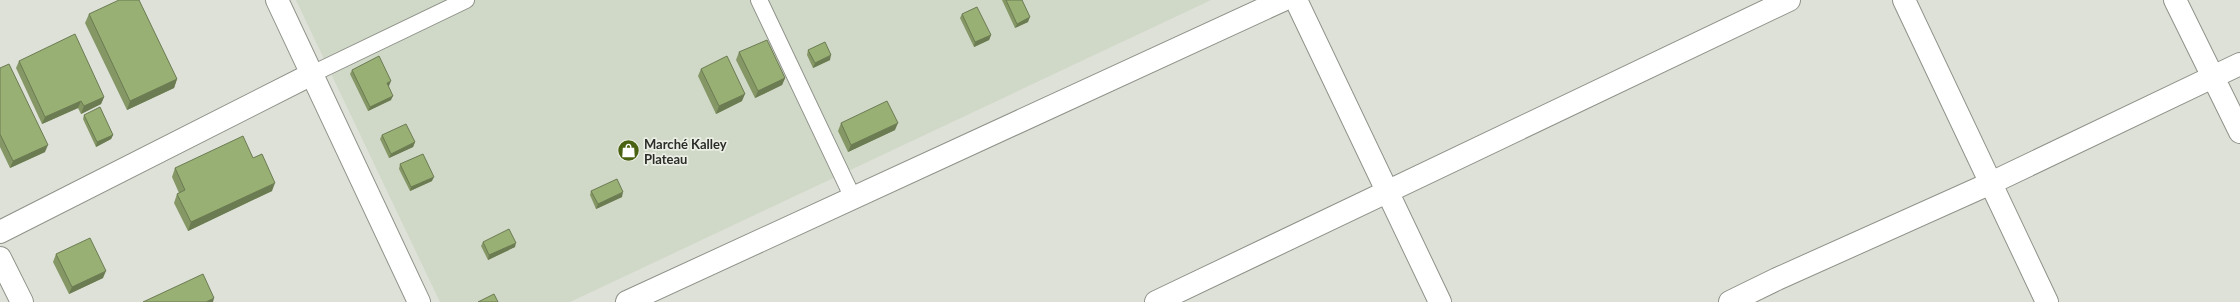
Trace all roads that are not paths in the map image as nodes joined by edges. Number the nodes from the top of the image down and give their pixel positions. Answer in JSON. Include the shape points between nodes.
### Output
{"nodes":[{"id":1,"x":277,"y":0,"type":"edge"},
{"id":2,"x":466,"y":0,"type":"edge"},
{"id":3,"x":759,"y":0,"type":"edge"},
{"id":4,"x":1283,"y":0,"type":"edge"},
{"id":5,"x":1296,"y":0,"type":"edge"},
{"id":6,"x":1790,"y":0,"type":"edge"},
{"id":7,"x":1904,"y":0,"type":"edge"},
{"id":8,"x":2175,"y":0,"type":"edge"},
{"id":9,"x":2240,"y":64,"type":"edge"},
{"id":10,"x":312,"y":74,"type":"junction"},
{"id":11,"x":2213,"y":76,"type":"junction"},
{"id":12,"x":2240,"y":132,"type":"edge"},
{"id":13,"x":1991,"y":183,"type":"junction"},
{"id":14,"x":1387,"y":192,"type":"junction"},
{"id":15,"x":853,"y":198,"type":"junction"},
{"id":16,"x":0,"y":232,"type":"edge"},
{"id":17,"x":0,"y":258,"type":"edge"},
{"id":18,"x":22,"y":302,"type":"edge"},
{"id":19,"x":419,"y":302,"type":"edge"},
{"id":20,"x":627,"y":302,"type":"edge"},
{"id":21,"x":1156,"y":302,"type":"edge"},
{"id":22,"x":1440,"y":302,"type":"edge"},
{"id":23,"x":1730,"y":302,"type":"edge"},
{"id":24,"x":2047,"y":302,"type":"edge"}],
"edges":[{"from":1,"to":10,"type":"street"},
{"from":2,"to":10,"type":"lane"},
{"from":3,"to":15,"type":"lane"},
{"from":4,"to":15,"type":"street"},
{"from":5,"to":14,"type":"street"},
{"from":6,"to":14,"type":"street"},
{"from":7,"to":13,"type":"street"},
{"from":8,"to":11,"type":"street"},
{"from":9,"to":11,"type":"street"},
{"from":10,"to":16,"type":"street"},
{"from":10,"to":19,"type":"street"},
{"from":11,"to":12,"type":"street"},
{"from":11,"to":13,"type":"street"},
{"from":13,"to":23,"type":"street"},
{"from":13,"to":24,"type":"street"},
{"from":14,"to":21,"type":"street"},
{"from":14,"to":22,"type":"street"},
{"from":15,"to":20,"type":"street"},
{"from":17,"to":18,"type":"street"}]}
